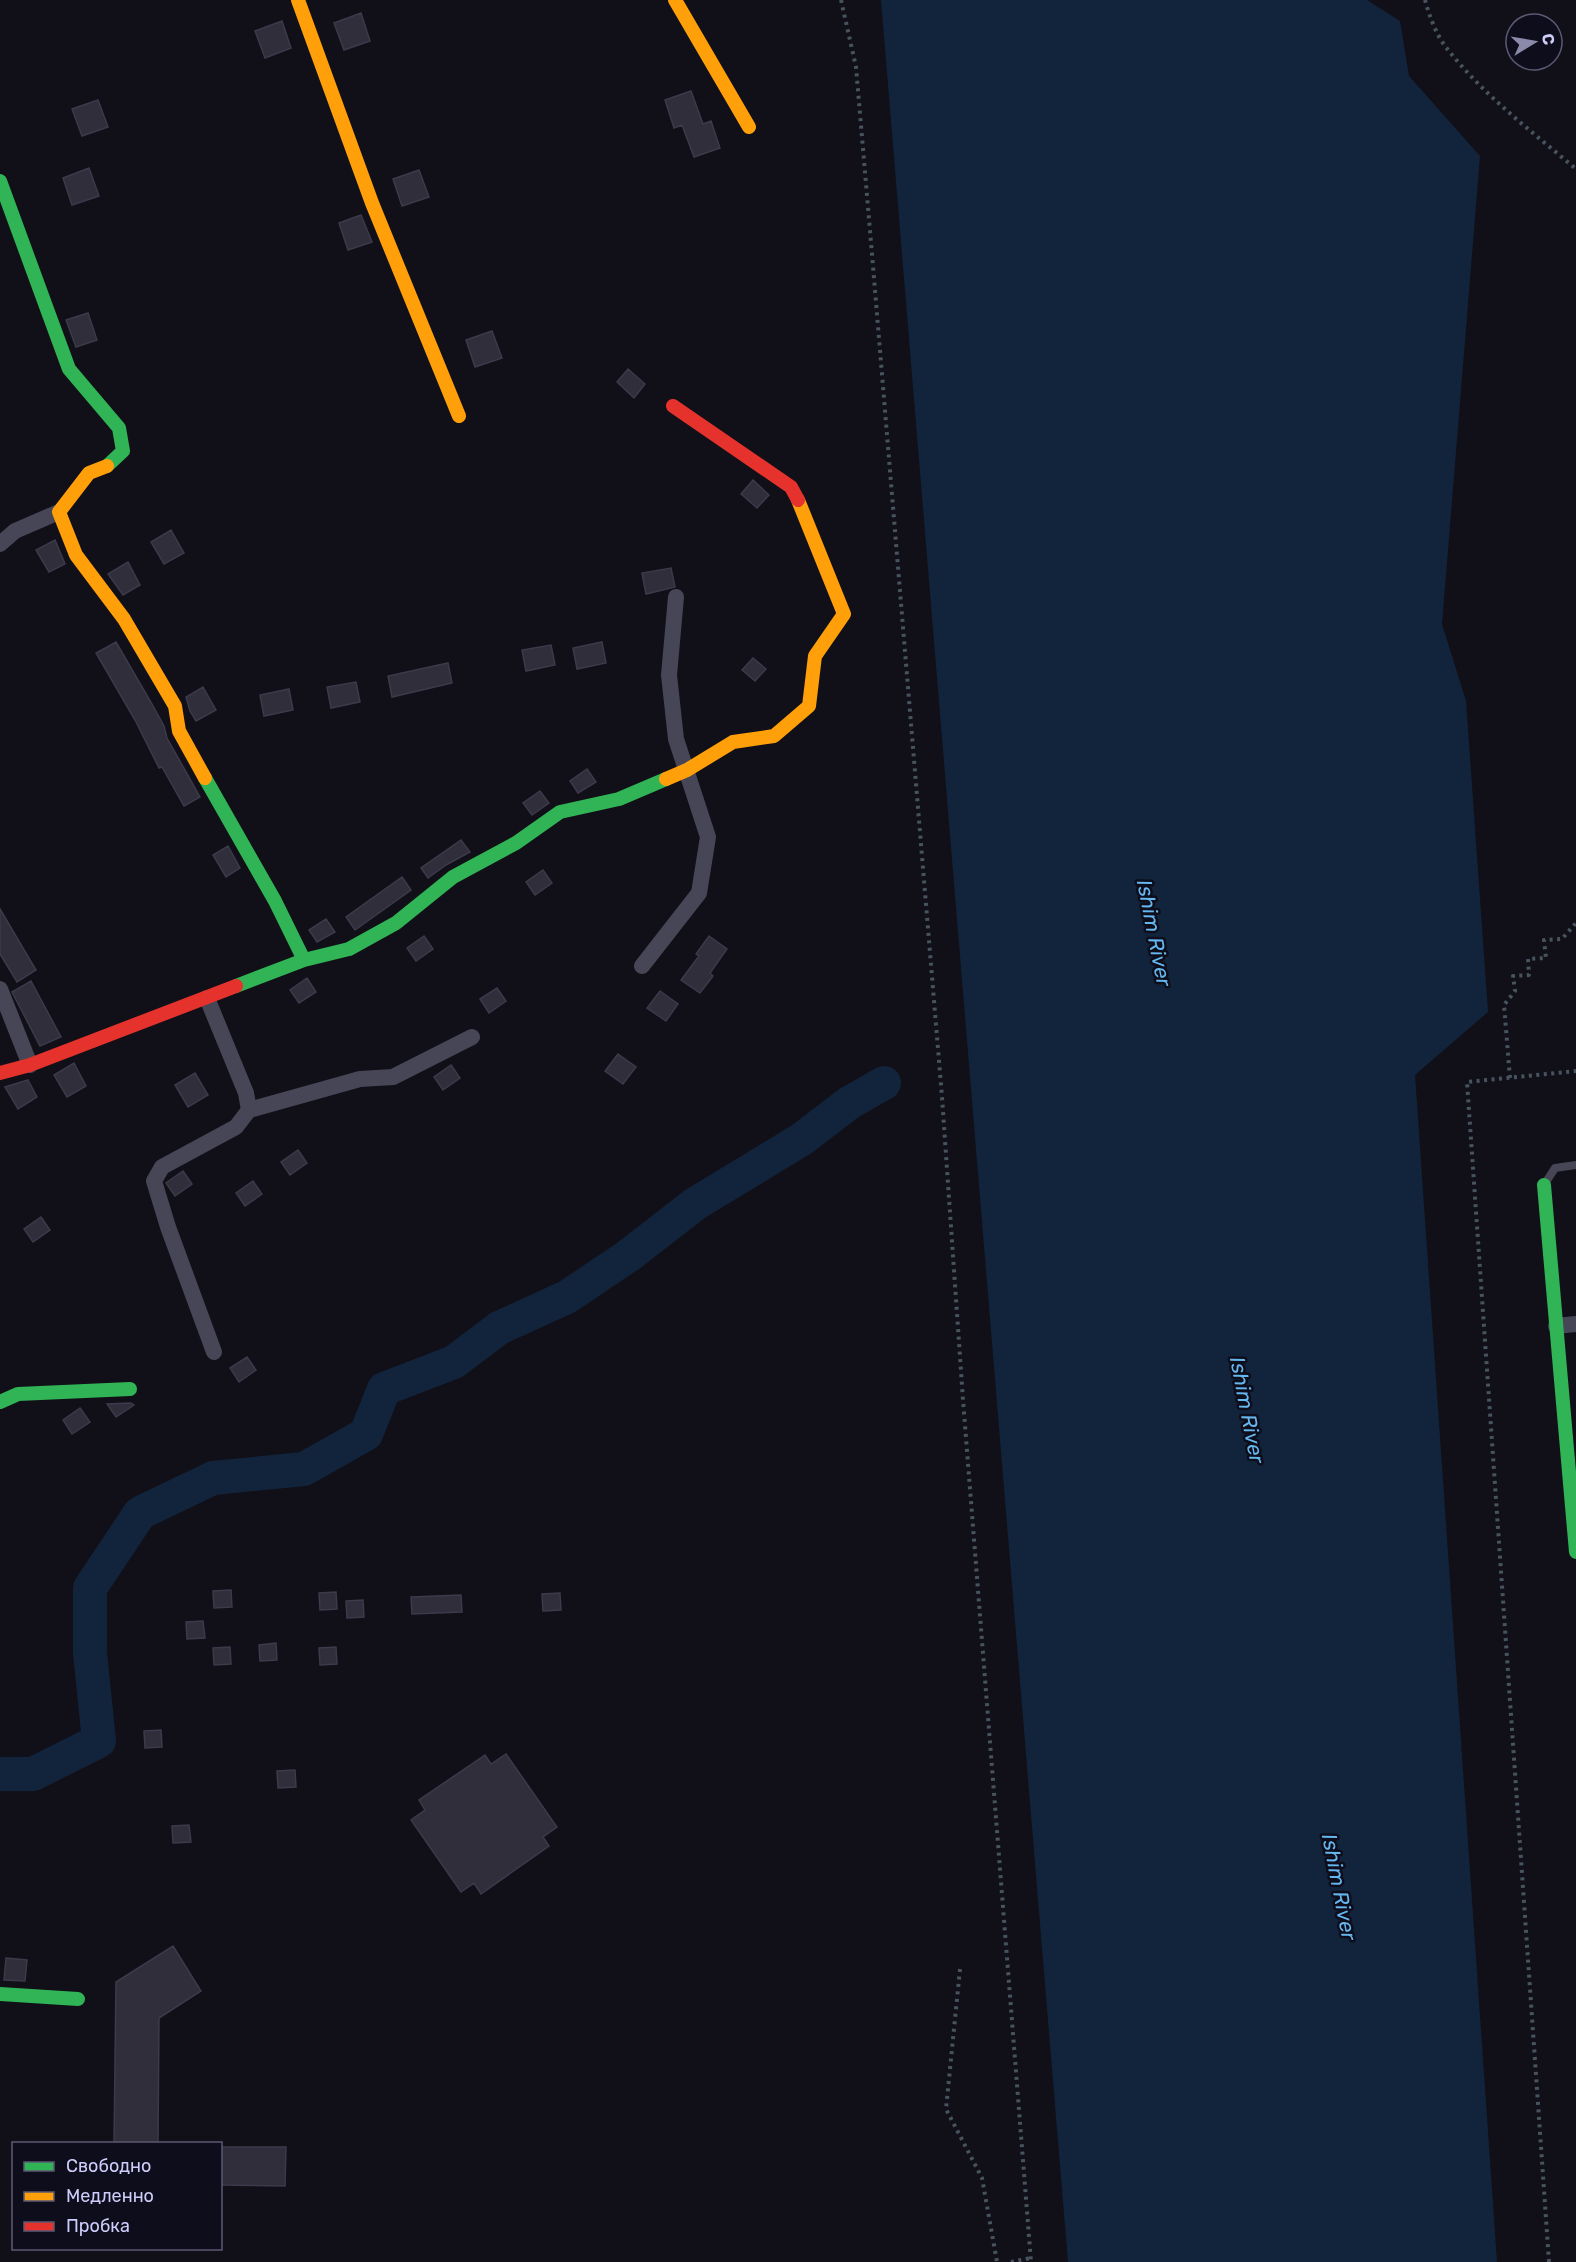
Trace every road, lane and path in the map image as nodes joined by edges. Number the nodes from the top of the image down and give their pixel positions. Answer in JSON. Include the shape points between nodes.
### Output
{"nodes":[{"id":1,"x":298,"y":0,"type":"edge"},
{"id":2,"x":675,"y":0,"type":"edge"},
{"id":3,"x":841,"y":0,"type":"edge"},
{"id":4,"x":1425,"y":0,"type":"edge"},
{"id":5,"x":748,"y":127,"type":"dead end"},
{"id":6,"x":1576,"y":169,"type":"edge"},
{"id":7,"x":0,"y":181,"type":"edge"},
{"id":8,"x":674,"y":406,"type":"dead end"},
{"id":9,"x":459,"y":416,"type":"dead end"},
{"id":10,"x":59,"y":512,"type":"junction"},
{"id":11,"x":0,"y":544,"type":"edge"},
{"id":12,"x":676,"y":597,"type":"dead end"},
{"id":13,"x":687,"y":770,"type":"junction"},
{"id":14,"x":1576,"y":922,"type":"edge"},
{"id":15,"x":304,"y":960,"type":"junction"},
{"id":16,"x":642,"y":966,"type":"dead end"},
{"id":17,"x":0,"y":989,"type":"edge"},
{"id":18,"x":207,"y":998,"type":"junction"},
{"id":19,"x":472,"y":1037,"type":"dead end"},
{"id":20,"x":30,"y":1065,"type":"junction"},
{"id":21,"x":1576,"y":1071,"type":"edge"},
{"id":22,"x":0,"y":1073,"type":"edge"},
{"id":23,"x":1510,"y":1078,"type":"junction"},
{"id":24,"x":249,"y":1110,"type":"junction"},
{"id":25,"x":1576,"y":1165,"type":"edge"},
{"id":26,"x":1544,"y":1185,"type":"joint"},
{"id":27,"x":1576,"y":1323,"type":"edge"},
{"id":28,"x":1556,"y":1326,"type":"junction"},
{"id":29,"x":214,"y":1352,"type":"dead end"},
{"id":30,"x":130,"y":1389,"type":"dead end"},
{"id":31,"x":0,"y":1402,"type":"edge"},
{"id":32,"x":1576,"y":1552,"type":"edge"},
{"id":33,"x":960,"y":1969,"type":"dead end"},
{"id":34,"x":0,"y":1994,"type":"edge"},
{"id":35,"x":78,"y":2000,"type":"dead end"},
{"id":36,"x":1031,"y":2260,"type":"edge"},
{"id":37,"x":997,"y":2262,"type":"edge"},
{"id":38,"x":1011,"y":2262,"type":"edge"},
{"id":39,"x":1549,"y":2262,"type":"edge"}],
"edges":[{"from":1,"to":9,"type":"street","via":[[372,203]]},
{"from":2,"to":5,"type":"street"},
{"from":3,"to":36,"type":"path","via":[[856,67],[873,266],[942,1097]]},
{"from":4,"to":6,"type":"path","via":[[1451,53],[1518,120]]},
{"from":7,"to":10,"type":"street","via":[[69,369],[119,428],[123,452],[108,466],[88,473]]},
{"from":8,"to":13,"type":"street","via":[[791,487],[844,614],[814,656],[809,706],[774,736],[733,742]]},
{"from":10,"to":11,"type":"street","via":[[15,531]]},
{"from":10,"to":15,"type":"street","via":[[76,555],[124,619],[176,706],[179,731]]},
{"from":12,"to":13,"type":"street","via":[[669,675],[676,739]]},
{"from":13,"to":15,"type":"street","via":[[619,799],[560,812],[516,843],[453,877],[396,923],[349,950]]},
{"from":13,"to":16,"type":"street","via":[[708,837],[699,893]]},
{"from":14,"to":23,"type":"path","via":[[1562,939],[1544,940],[1546,958],[1528,959],[1529,975],[1513,976],[1515,991],[1504,1005]]},
{"from":15,"to":18,"type":"street"},
{"from":17,"to":20,"type":"street"},
{"from":18,"to":20,"type":"street"},
{"from":18,"to":24,"type":"street","via":[[246,1093]]},
{"from":19,"to":24,"type":"street","via":[[393,1077],[360,1079]]},
{"from":20,"to":22,"type":"street"},
{"from":21,"to":23,"type":"path"},
{"from":23,"to":39,"type":"path","via":[[1467,1082]]},
{"from":24,"to":29,"type":"street","via":[[236,1128],[162,1167],[154,1181]]},
{"from":25,"to":26,"type":"lane","via":[[1555,1168]]},
{"from":26,"to":28,"type":"street"},
{"from":27,"to":28,"type":"street"},
{"from":28,"to":32,"type":"street"},
{"from":30,"to":31,"type":"street","via":[[18,1394]]},
{"from":33,"to":37,"type":"path","via":[[946,2109],[982,2178]]},
{"from":34,"to":35,"type":"street"},
{"from":36,"to":38,"type":"path"}]}
